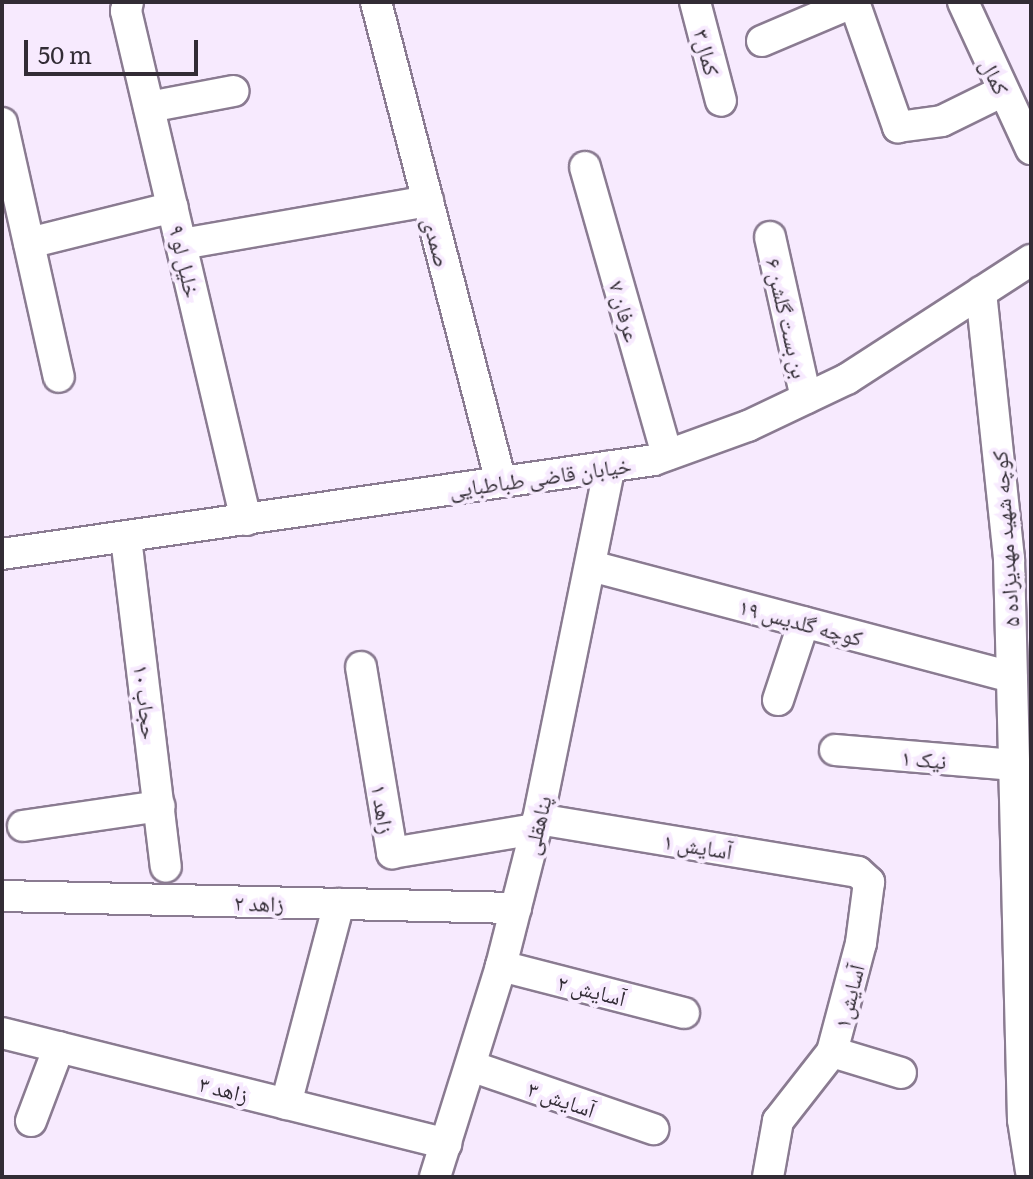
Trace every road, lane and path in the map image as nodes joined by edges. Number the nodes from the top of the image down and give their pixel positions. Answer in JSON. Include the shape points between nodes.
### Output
{"nodes":[{"id":1,"x":128,"y":2,"type":"edge"},
{"id":2,"x":376,"y":2,"type":"edge"},
{"id":3,"x":695,"y":2,"type":"edge"},
{"id":4,"x":963,"y":2,"type":"edge"},
{"id":5,"x":762,"y":41,"type":"dead end"},
{"id":6,"x":234,"y":91,"type":"dead end"},
{"id":7,"x":1003,"y":91,"type":"junction"},
{"id":8,"x":721,"y":101,"type":"dead end"},
{"id":9,"x":149,"y":107,"type":"junction"},
{"id":10,"x":2,"y":123,"type":"edge"},
{"id":11,"x":1031,"y":149,"type":"edge"},
{"id":12,"x":585,"y":167,"type":"dead end"},
{"id":13,"x":428,"y":201,"type":"junction"},
{"id":14,"x":173,"y":207,"type":"junction"},
{"id":15,"x":770,"y":237,"type":"dead end"},
{"id":16,"x":29,"y":243,"type":"junction"},
{"id":17,"x":182,"y":244,"type":"junction"},
{"id":18,"x":1031,"y":260,"type":"edge"},
{"id":19,"x":981,"y":292,"type":"junction"},
{"id":20,"x":59,"y":377,"type":"dead end"},
{"id":21,"x":806,"y":398,"type":"junction"},
{"id":22,"x":667,"y":455,"type":"junction"},
{"id":23,"x":610,"y":466,"type":"junction"},
{"id":24,"x":501,"y":481,"type":"junction"},
{"id":25,"x":246,"y":520,"type":"junction"},
{"id":26,"x":126,"y":538,"type":"junction"},
{"id":27,"x":2,"y":554,"type":"edge"},
{"id":28,"x":591,"y":566,"type":"junction"},
{"id":29,"x":804,"y":622,"type":"junction"},
{"id":30,"x":361,"y":667,"type":"dead end"},
{"id":31,"x":1012,"y":677,"type":"junction"},
{"id":32,"x":778,"y":700,"type":"dead end"},
{"id":33,"x":835,"y":750,"type":"dead end"},
{"id":34,"x":1020,"y":771,"type":"edge"},
{"id":35,"x":160,"y":806,"type":"junction"},
{"id":36,"x":537,"y":824,"type":"junction"},
{"id":37,"x":23,"y":826,"type":"dead end"},
{"id":38,"x":166,"y":867,"type":"dead end"},
{"id":39,"x":858,"y":872,"type":"joint"},
{"id":40,"x":2,"y":896,"type":"edge"},
{"id":41,"x":339,"y":904,"type":"junction"},
{"id":42,"x":516,"y":908,"type":"junction"},
{"id":43,"x":501,"y":966,"type":"junction"},
{"id":44,"x":684,"y":1013,"type":"dead end"},
{"id":45,"x":2,"y":1033,"type":"edge"},
{"id":46,"x":59,"y":1047,"type":"junction"},
{"id":47,"x":832,"y":1052,"type":"junction"},
{"id":48,"x":471,"y":1066,"type":"junction"},
{"id":49,"x":901,"y":1073,"type":"dead end"},
{"id":50,"x":1026,"y":1073,"type":"edge"},
{"id":51,"x":286,"y":1104,"type":"junction"},
{"id":52,"x":31,"y":1121,"type":"dead end"},
{"id":53,"x":653,"y":1129,"type":"dead end"},
{"id":54,"x":446,"y":1144,"type":"junction"},
{"id":55,"x":1031,"y":1171,"type":"edge"},
{"id":56,"x":435,"y":1177,"type":"edge"},
{"id":57,"x":768,"y":1177,"type":"edge"}],
"edges":[{"from":1,"to":9,"type":"street","name":"خلیل لو ۹"},
{"from":2,"to":13,"type":"street","name":"صمدی"},
{"from":3,"to":8,"type":"street","name":"کمال۳"},
{"from":4,"to":7,"type":"street","name":"کمال"},
{"from":5,"to":7,"type":"street","via":[[854,2],[898,127],[942,121]]},
{"from":6,"to":9,"type":"street"},
{"from":7,"to":11,"type":"street","name":"کمال"},
{"from":9,"to":14,"type":"street","name":"خلیل لو ۹"},
{"from":10,"to":16,"type":"street"},
{"from":12,"to":22,"type":"street","name":"عرفان ۷"},
{"from":13,"to":17,"type":"street"},
{"from":13,"to":24,"type":"street","name":"صمدی"},
{"from":14,"to":16,"type":"street"},
{"from":14,"to":17,"type":"street","name":"خلیل لو ۹"},
{"from":15,"to":21,"type":"street","name":"بن بست گلشن ۶"},
{"from":16,"to":20,"type":"street"},
{"from":17,"to":25,"type":"street","name":"خلیل لو ۹"},
{"from":18,"to":19,"type":"street","name":"خیابان قاضی طباطبایی"},
{"from":19,"to":21,"type":"street","name":"خیابان قاضی طباطبایی","via":[[847,379]]},
{"from":19,"to":31,"type":"street","name":"کوچه شهید مهدیزاده ۵","via":[[1009,559]]},
{"from":21,"to":22,"type":"street","name":"خیابان قاضی طباطبایی"},
{"from":22,"to":23,"type":"street","name":"خیابان قاضی طباطبایی"},
{"from":23,"to":24,"type":"street","name":"خیابان قاضی طباطبایی"},
{"from":23,"to":28,"type":"street","name":"پناهقلی"},
{"from":24,"to":25,"type":"street","name":"خیابان قاضی طباطبایی"},
{"from":25,"to":26,"type":"street","name":"خیابان قاضی طباطبایی"},
{"from":26,"to":27,"type":"street","name":"خیابان قاضی طباطبایی"},
{"from":26,"to":35,"type":"street","name":"حجاب ۱۰"},
{"from":28,"to":29,"type":"street","name":"کوچه گلدیس ۱۹"},
{"from":28,"to":36,"type":"street","name":"پناهقلی"},
{"from":29,"to":31,"type":"street","name":"کوچه گلدیس ۱۹"},
{"from":29,"to":32,"type":"street"},
{"from":30,"to":36,"type":"street","name":"زاهد ۱","via":[[392,853]]},
{"from":31,"to":34,"type":"street","name":"کوچه شهید مهدیزاده ۵"},
{"from":33,"to":34,"type":"street","name":"نیک ۱"},
{"from":34,"to":50,"type":"street","name":"کوچه شهید مهدیزاده ۵"},
{"from":35,"to":37,"type":"street"},
{"from":35,"to":38,"type":"street","name":"حجاب ۱۰"},
{"from":36,"to":39,"type":"street","name":"آسایش ۱"},
{"from":36,"to":42,"type":"street","name":"پناهقلی"},
{"from":39,"to":47,"type":"street","name":"آسایش۱","via":[[869,882],[861,943]]},
{"from":40,"to":41,"type":"street","name":"زاهد ۲"},
{"from":41,"to":42,"type":"street","name":"زاهد ۲"},
{"from":41,"to":51,"type":"street"},
{"from":42,"to":43,"type":"street","name":"پناهقلی"},
{"from":43,"to":44,"type":"street","name":"آسایش ۲"},
{"from":43,"to":48,"type":"street","name":"پناهقلی"},
{"from":45,"to":46,"type":"street","name":"زاهد ۳"},
{"from":46,"to":51,"type":"street","name":"زاهد ۳"},
{"from":46,"to":52,"type":"street"},
{"from":47,"to":49,"type":"street","name":"آسایش۱"},
{"from":47,"to":57,"type":"street","via":[[778,1121]]},
{"from":48,"to":53,"type":"street","name":"آسایش ۳"},
{"from":48,"to":54,"type":"street","name":"پناهقلی"},
{"from":50,"to":55,"type":"street","name":"کوچه شهید مهدیزاده ۵"},
{"from":51,"to":54,"type":"street","name":"زاهد ۳"},
{"from":54,"to":56,"type":"street","name":"پناهقلی"}]}
